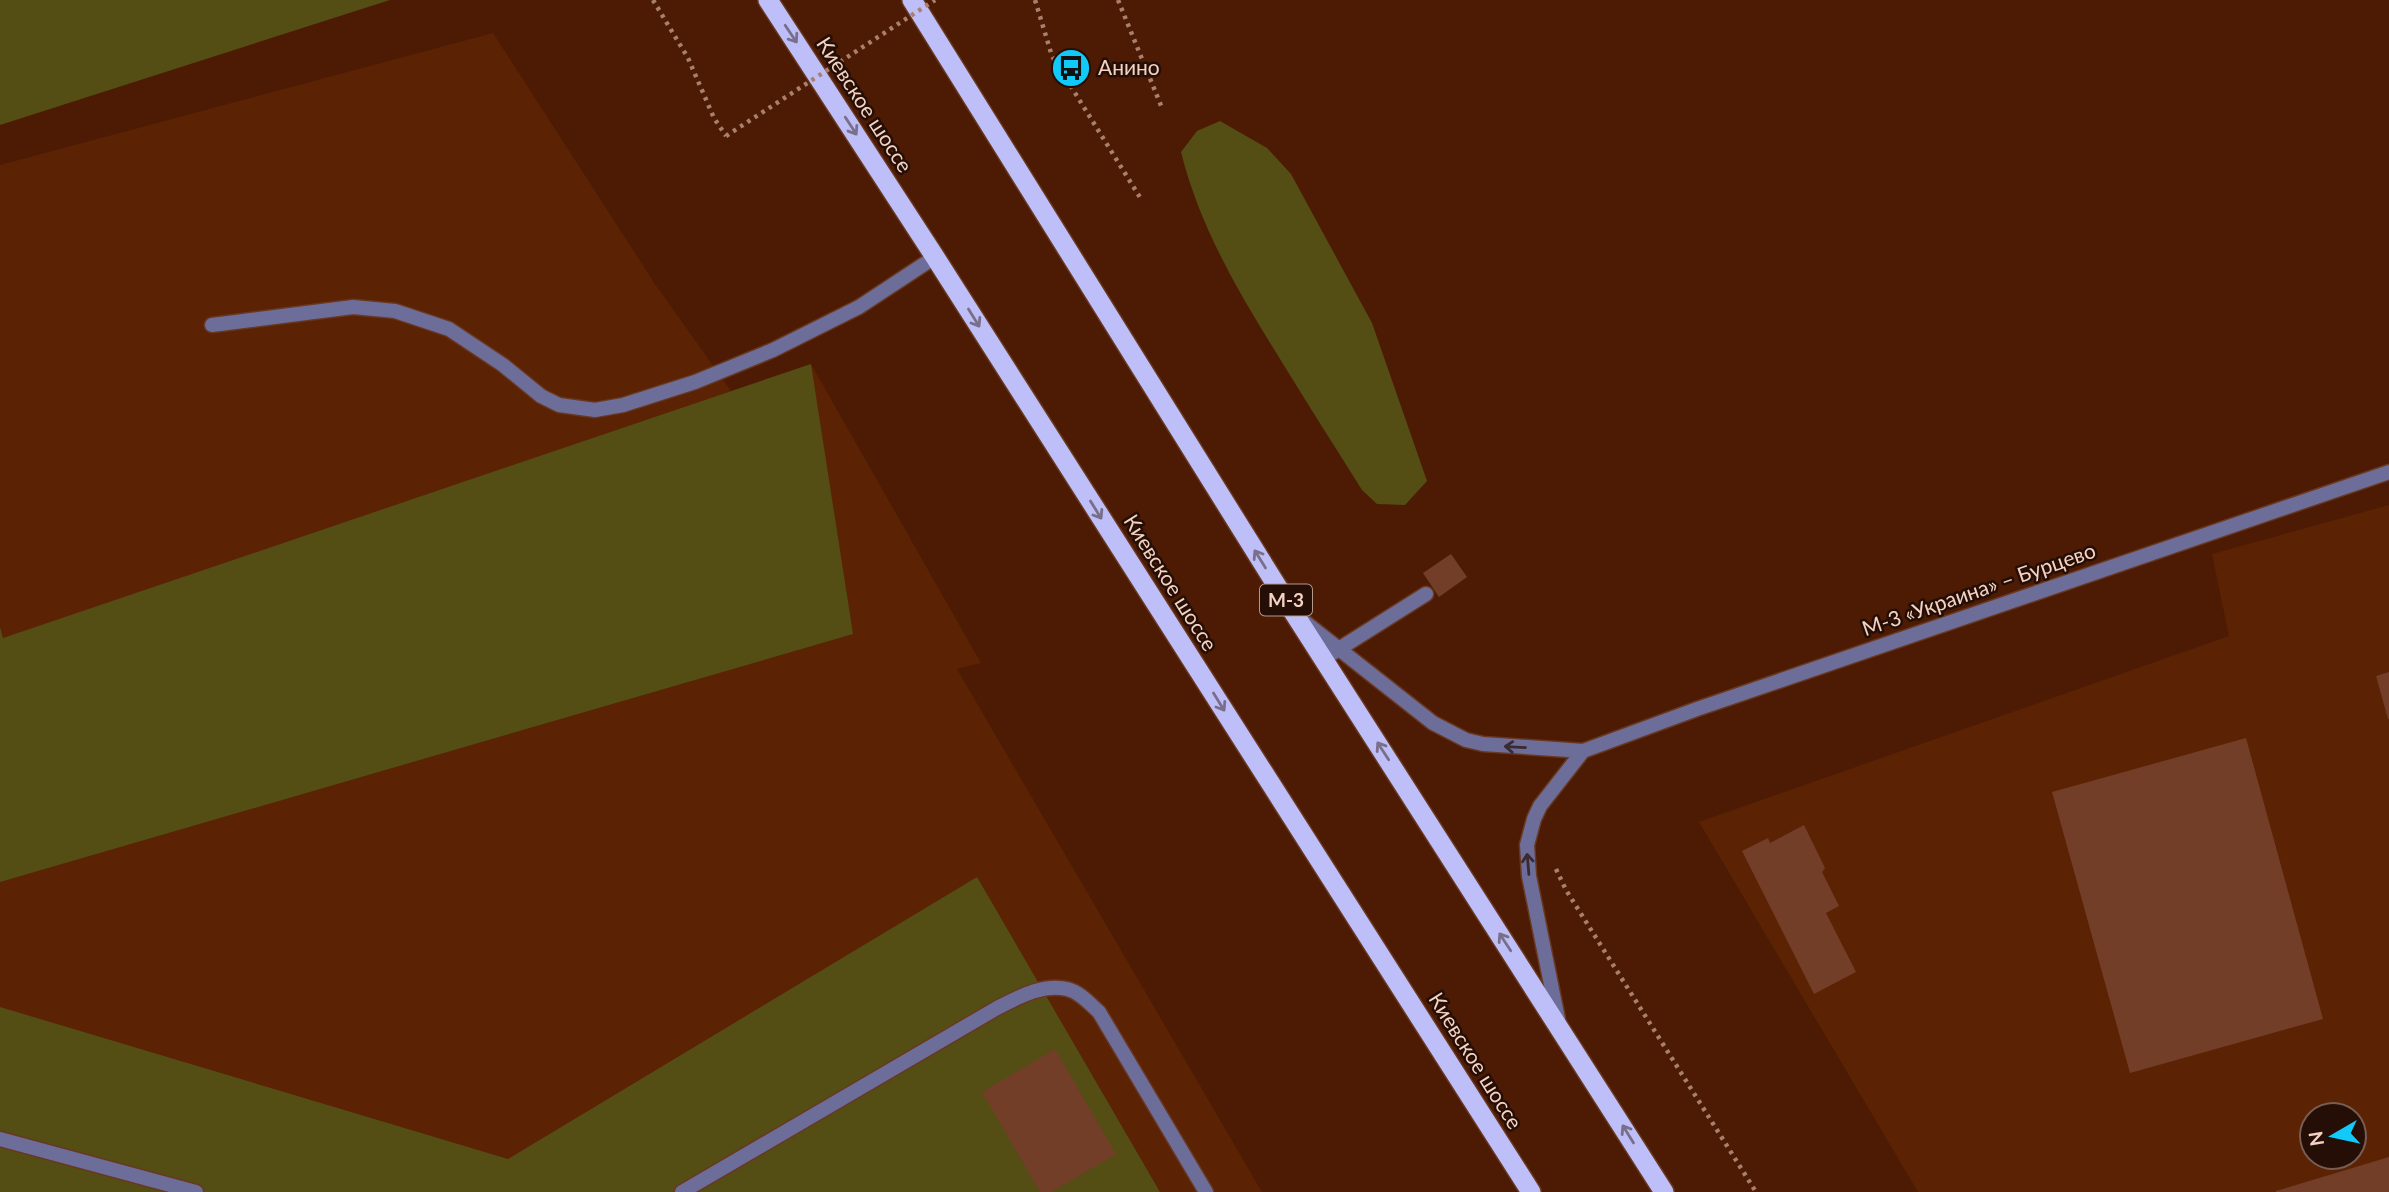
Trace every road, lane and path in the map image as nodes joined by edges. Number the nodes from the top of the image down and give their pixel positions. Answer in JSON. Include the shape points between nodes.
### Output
{"nodes":[{"id":1,"x":653,"y":0,"type":"edge"},
{"id":2,"x":768,"y":0,"type":"edge"},
{"id":3,"x":912,"y":0,"type":"edge"},
{"id":4,"x":934,"y":0,"type":"edge"},
{"id":5,"x":1035,"y":0,"type":"edge"},
{"id":6,"x":1118,"y":0,"type":"edge"},
{"id":7,"x":1163,"y":108,"type":"dead end"},
{"id":8,"x":1141,"y":199,"type":"dead end"},
{"id":9,"x":936,"y":257,"type":"junction"},
{"id":10,"x":212,"y":326,"type":"dead end"},
{"id":11,"x":2389,"y":472,"type":"edge"},
{"id":12,"x":1426,"y":594,"type":"dead end"},
{"id":13,"x":1331,"y":654,"type":"junction"},
{"id":14,"x":1583,"y":751,"type":"junction"},
{"id":15,"x":1555,"y":867,"type":"dead end"},
{"id":16,"x":1560,"y":1027,"type":"junction"},
{"id":17,"x":0,"y":1139,"type":"edge"},
{"id":18,"x":196,"y":1192,"type":"edge"},
{"id":19,"x":682,"y":1192,"type":"edge"},
{"id":20,"x":1206,"y":1192,"type":"edge"},
{"id":21,"x":1531,"y":1192,"type":"edge"},
{"id":22,"x":1664,"y":1192,"type":"edge"},
{"id":23,"x":1756,"y":1192,"type":"edge"}],
"edges":[{"from":1,"to":4,"type":"path","bridge":true,"via":[[726,135]]},
{"from":2,"to":9,"type":"highway","name":"Киевское шоссе","one_way":true},
{"from":13,"to":3,"type":"highway","number":"М-3","one_way":true,"via":[[1290,607]]},
{"from":5,"to":8,"type":"path","via":[[1052,56]]},
{"from":6,"to":7,"type":"path"},
{"from":9,"to":10,"type":"street","via":[[859,307],[773,350],[695,382],[595,410],[559,405],[449,329],[395,311],[353,307]]},
{"from":9,"to":21,"type":"highway","name":"Киевское шоссе","one_way":true},
{"from":11,"to":14,"type":"street","name":"М-3 «Украина» – Бурцево"},
{"from":12,"to":13,"type":"street"},
{"from":14,"to":13,"type":"street","one_way":true,"via":[[1466,740]]},
{"from":16,"to":13,"type":"highway","number":"М-3","one_way":true},
{"from":16,"to":14,"type":"street","one_way":true,"via":[[1529,876],[1527,845],[1540,806]]},
{"from":15,"to":23,"type":"path"},
{"from":22,"to":16,"type":"highway","number":"М-3","one_way":true},
{"from":17,"to":18,"type":"street"},
{"from":19,"to":20,"type":"street","via":[[997,1007],[1048,989],[1067,989],[1099,1012]]}]}
